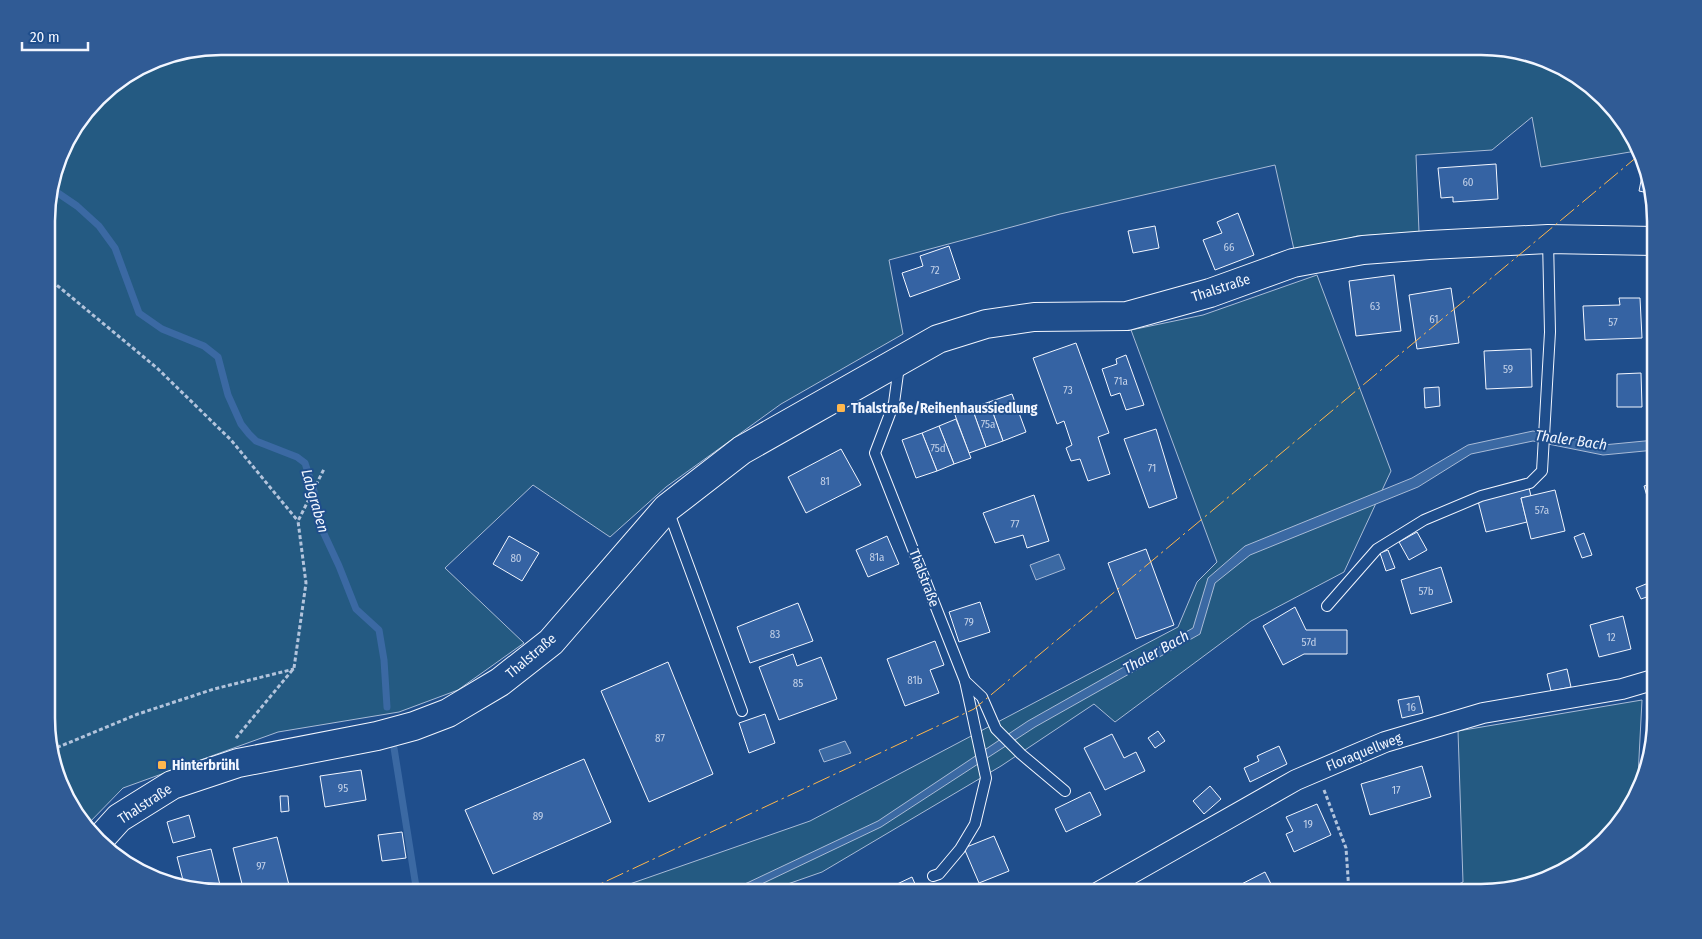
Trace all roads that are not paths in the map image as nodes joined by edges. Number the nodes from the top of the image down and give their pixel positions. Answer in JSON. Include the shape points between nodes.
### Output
{"nodes":[{"id":1,"x":1548,"y":239,"type":"junction"},
{"id":2,"x":1647,"y":242,"type":"edge"},
{"id":3,"x":900,"y":360,"type":"junction"},
{"id":4,"x":667,"y":508,"type":"junction"},
{"id":5,"x":1326,"y":606,"type":"dead end"},
{"id":6,"x":965,"y":681,"type":"junction"},
{"id":7,"x":1647,"y":682,"type":"edge"},
{"id":8,"x":742,"y":711,"type":"dead end"},
{"id":9,"x":990,"y":714,"type":"junction"},
{"id":10,"x":973,"y":721,"type":"junction"},
{"id":11,"x":1065,"y":791,"type":"dead end"},
{"id":12,"x":104,"y":835,"type":"edge"},
{"id":13,"x":933,"y":876,"type":"dead end"},
{"id":14,"x":1111,"y":884,"type":"edge"}],
"edges":[{"from":1,"to":2,"type":"main road","name":"Thalstraße"},
{"from":1,"to":3,"type":"main road","name":"Thalstraße","via":[[1345,253],[1293,263],[1210,293],[1128,316],[1034,318],[986,324],[938,339]]},
{"from":1,"to":5,"type":"lane","via":[[1550,332],[1542,472],[1530,483],[1481,496],[1424,520],[1378,549]]},
{"from":3,"to":4,"type":"main road","name":"Thalstraße","via":[[742,450]]},
{"from":3,"to":6,"type":"lane","name":"Thalstraße","via":[[894,403],[875,453]]},
{"from":4,"to":8,"type":"lane"},
{"from":4,"to":12,"type":"main road","name":"Thalstraße","via":[[551,642],[500,682],[453,710],[414,726],[377,736],[238,762],[172,785],[119,818]]},
{"from":6,"to":9,"type":"lane","name":"Thalstraße","via":[[982,697]]},
{"from":6,"to":10,"type":"lane","name":"Thalstraße"},
{"from":7,"to":14,"type":"street","name":"Floraquellweg","via":[[1483,713],[1385,742],[1296,780]]},
{"from":9,"to":10,"type":"lane"},
{"from":9,"to":11,"type":"lane","name":"Thalstraße","via":[[996,730]]},
{"from":10,"to":13,"type":"lane","name":"Thalstraße","via":[[986,778],[975,824],[960,848],[939,874]]}]}
